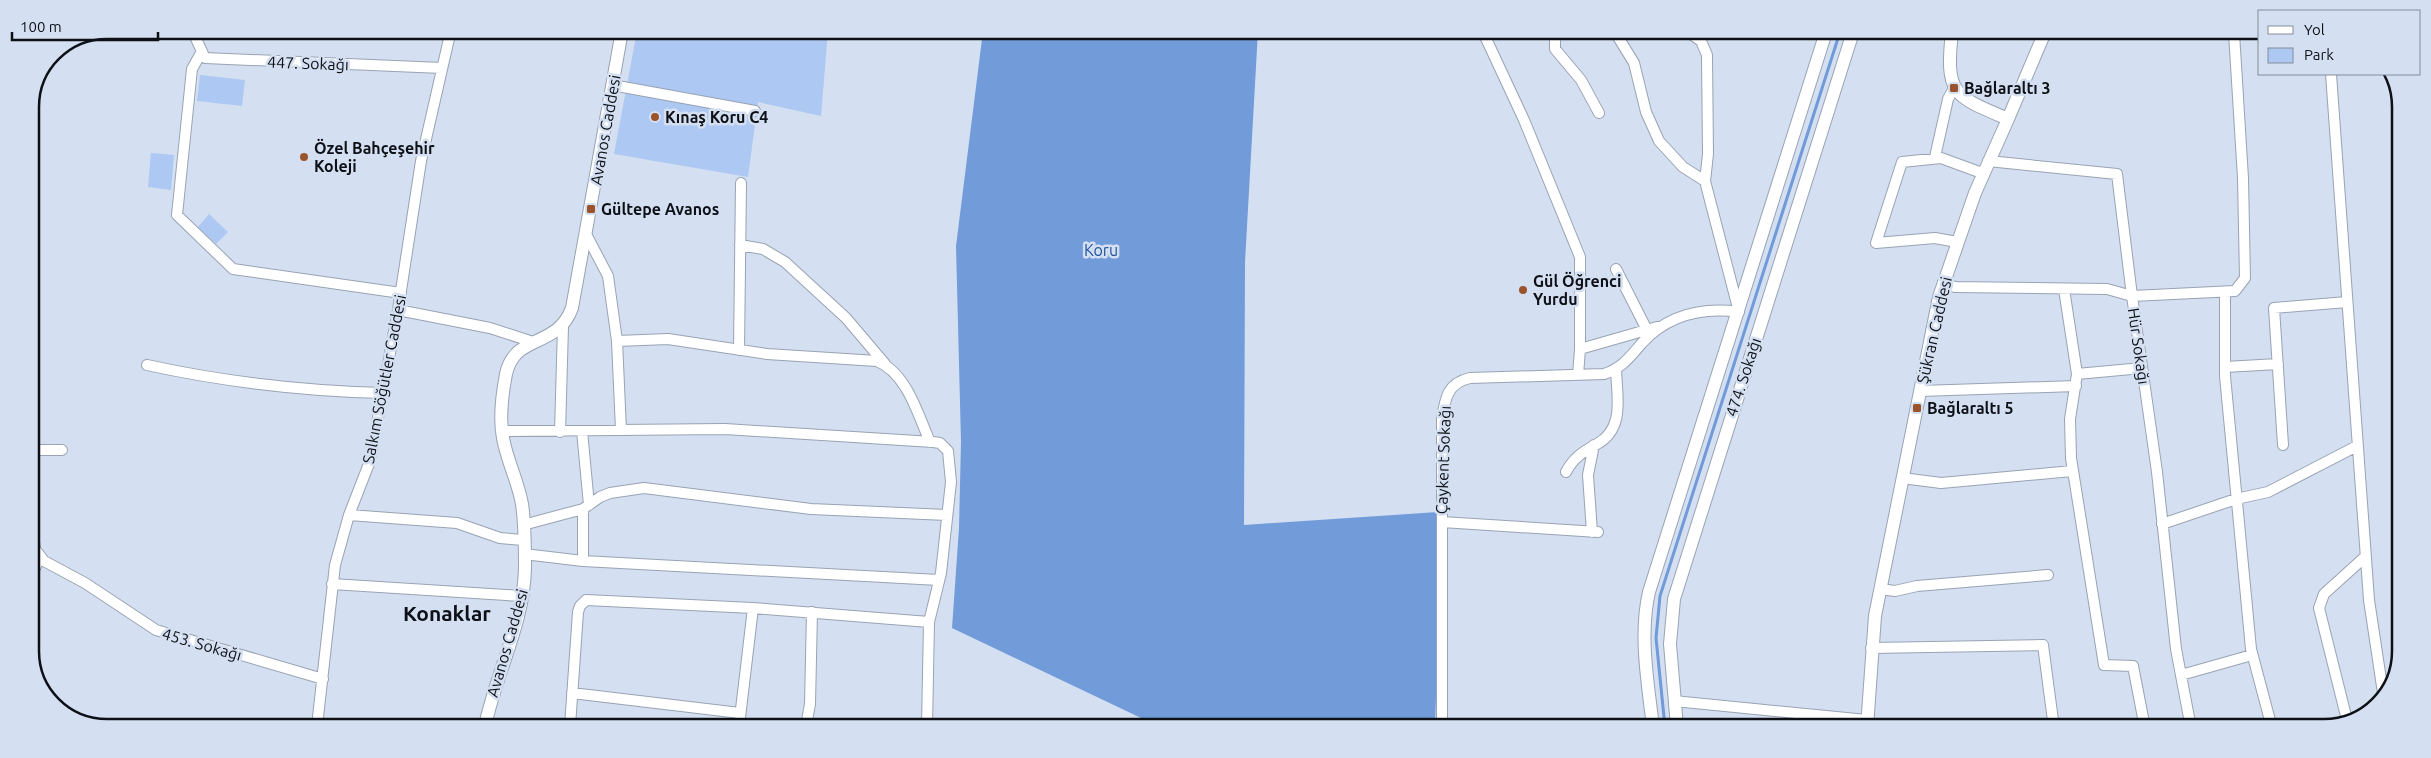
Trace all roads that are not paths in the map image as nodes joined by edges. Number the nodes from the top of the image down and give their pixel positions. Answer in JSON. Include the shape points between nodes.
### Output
{"nodes":[{"id":1,"x":196,"y":39,"type":"edge"},
{"id":2,"x":449,"y":39,"type":"edge"},
{"id":3,"x":621,"y":39,"type":"edge"},
{"id":4,"x":1486,"y":39,"type":"edge"},
{"id":5,"x":1555,"y":39,"type":"edge"},
{"id":6,"x":1619,"y":39,"type":"edge"},
{"id":7,"x":1700,"y":39,"type":"edge"},
{"id":8,"x":1824,"y":39,"type":"edge"},
{"id":9,"x":1851,"y":39,"type":"edge"},
{"id":10,"x":1952,"y":39,"type":"edge"},
{"id":11,"x":2042,"y":39,"type":"edge"},
{"id":12,"x":2234,"y":39,"type":"edge"},
{"id":13,"x":201,"y":53,"type":"junction"},
{"id":14,"x":442,"y":68,"type":"junction"},
{"id":15,"x":2331,"y":75,"type":"edge"},
{"id":16,"x":612,"y":85,"type":"junction"},
{"id":17,"x":1954,"y":88,"type":"junction"},
{"id":18,"x":754,"y":111,"type":"dead end"},
{"id":19,"x":1599,"y":113,"type":"dead end"},
{"id":20,"x":2008,"y":119,"type":"junction"},
{"id":21,"x":1935,"y":158,"type":"junction"},
{"id":22,"x":1988,"y":161,"type":"junction"},
{"id":23,"x":1982,"y":173,"type":"junction"},
{"id":24,"x":1705,"y":181,"type":"junction"},
{"id":25,"x":741,"y":183,"type":"dead end"},
{"id":26,"x":587,"y":236,"type":"junction"},
{"id":27,"x":1957,"y":242,"type":"junction"},
{"id":28,"x":740,"y":244,"type":"junction"},
{"id":29,"x":1616,"y":269,"type":"dead end"},
{"id":30,"x":1943,"y":283,"type":"junction"},
{"id":31,"x":2064,"y":289,"type":"junction"},
{"id":32,"x":2225,"y":292,"type":"junction"},
{"id":33,"x":401,"y":293,"type":"junction"},
{"id":34,"x":2132,"y":296,"type":"junction"},
{"id":35,"x":2347,"y":302,"type":"junction"},
{"id":36,"x":398,"y":310,"type":"junction"},
{"id":37,"x":1738,"y":312,"type":"junction"},
{"id":38,"x":563,"y":326,"type":"junction"},
{"id":39,"x":1662,"y":326,"type":"junction"},
{"id":40,"x":1647,"y":330,"type":"junction"},
{"id":41,"x":617,"y":341,"type":"junction"},
{"id":42,"x":533,"y":342,"type":"junction"},
{"id":43,"x":1580,"y":349,"type":"junction"},
{"id":44,"x":739,"y":350,"type":"junction"},
{"id":45,"x":2278,"y":364,"type":"junction"},
{"id":46,"x":147,"y":365,"type":"dead end"},
{"id":47,"x":887,"y":367,"type":"junction"},
{"id":48,"x":2225,"y":367,"type":"junction"},
{"id":49,"x":2142,"y":368,"type":"junction"},
{"id":50,"x":1616,"y":370,"type":"junction"},
{"id":51,"x":2077,"y":374,"type":"junction"},
{"id":52,"x":1578,"y":375,"type":"junction"},
{"id":53,"x":2076,"y":386,"type":"junction"},
{"id":54,"x":1920,"y":390,"type":"junction"},
{"id":55,"x":383,"y":394,"type":"junction"},
{"id":56,"x":621,"y":430,"type":"junction"},
{"id":57,"x":502,"y":431,"type":"junction"},
{"id":58,"x":582,"y":431,"type":"junction"},
{"id":59,"x":560,"y":432,"type":"junction"},
{"id":60,"x":930,"y":442,"type":"junction"},
{"id":61,"x":2283,"y":445,"type":"dead end"},
{"id":62,"x":1594,"y":446,"type":"junction"},
{"id":63,"x":2357,"y":446,"type":"junction"},
{"id":64,"x":39,"y":450,"type":"edge"},
{"id":65,"x":62,"y":450,"type":"dead end"},
{"id":66,"x":2072,"y":471,"type":"junction"},
{"id":67,"x":1566,"y":472,"type":"dead end"},
{"id":68,"x":1902,"y":478,"type":"junction"},
{"id":69,"x":2236,"y":499,"type":"junction"},
{"id":70,"x":586,"y":507,"type":"junction"},
{"id":71,"x":349,"y":515,"type":"junction"},
{"id":72,"x":947,"y":515,"type":"junction"},
{"id":73,"x":1442,"y":522,"type":"junction"},
{"id":74,"x":2162,"y":524,"type":"junction"},
{"id":75,"x":523,"y":525,"type":"junction"},
{"id":76,"x":523,"y":540,"type":"junction"},
{"id":77,"x":524,"y":554,"type":"junction"},
{"id":78,"x":2366,"y":556,"type":"junction"},
{"id":79,"x":40,"y":557,"type":"edge"},
{"id":80,"x":584,"y":560,"type":"junction"},
{"id":81,"x":2048,"y":575,"type":"dead end"},
{"id":82,"x":940,"y":580,"type":"junction"},
{"id":83,"x":332,"y":584,"type":"junction"},
{"id":84,"x":1880,"y":589,"type":"junction"},
{"id":85,"x":522,"y":596,"type":"junction"},
{"id":86,"x":753,"y":608,"type":"junction"},
{"id":87,"x":812,"y":612,"type":"junction"},
{"id":88,"x":929,"y":622,"type":"junction"},
{"id":89,"x":1871,"y":648,"type":"junction"},
{"id":90,"x":2252,"y":655,"type":"junction"},
{"id":91,"x":2180,"y":675,"type":"junction"},
{"id":92,"x":323,"y":679,"type":"junction"},
{"id":93,"x":2382,"y":687,"type":"edge"},
{"id":94,"x":572,"y":693,"type":"junction"},
{"id":95,"x":1662,"y":702,"type":"junction"},
{"id":96,"x":740,"y":713,"type":"junction"},
{"id":97,"x":2346,"y":716,"type":"edge"},
{"id":98,"x":318,"y":719,"type":"edge"},
{"id":99,"x":487,"y":719,"type":"edge"},
{"id":100,"x":570,"y":719,"type":"edge"},
{"id":101,"x":740,"y":719,"type":"edge"},
{"id":102,"x":807,"y":719,"type":"edge"},
{"id":103,"x":927,"y":719,"type":"edge"},
{"id":104,"x":1442,"y":719,"type":"edge"},
{"id":105,"x":1656,"y":719,"type":"edge"},
{"id":106,"x":1672,"y":719,"type":"edge"},
{"id":107,"x":1820,"y":719,"type":"edge"},
{"id":108,"x":1867,"y":719,"type":"edge"},
{"id":109,"x":2053,"y":719,"type":"edge"},
{"id":110,"x":2143,"y":719,"type":"edge"},
{"id":111,"x":2189,"y":719,"type":"edge"},
{"id":112,"x":2270,"y":719,"type":"edge"}],
"edges":[{"from":1,"to":13,"type":"street"},
{"from":2,"to":14,"type":"street","name":"Salkım Söğütler Caddesi"},
{"from":3,"to":16,"type":"street","name":"Avanos Caddesi"},
{"from":4,"to":43,"type":"street","via":[[1528,129],[1580,257]]},
{"from":5,"to":19,"type":"street","via":[[1555,48],[1581,80]]},
{"from":6,"to":24,"type":"street","via":[[1634,63],[1646,112],[1659,141],[1683,167]]},
{"from":7,"to":24,"type":"street","via":[[1708,64]]},
{"from":8,"to":37,"type":"street","name":"474. Sokağı"},
{"from":9,"to":95,"type":"street","name":"474. Sokağı","via":[[1674,599]]},
{"from":10,"to":17,"type":"street"},
{"from":11,"to":20,"type":"street","name":"Şükran Caddesi"},
{"from":12,"to":32,"type":"street","via":[[2245,278],[2234,291]]},
{"from":13,"to":14,"type":"street","name":"447. Sokağı","via":[[204,58]]},
{"from":13,"to":33,"type":"street","via":[[192,69],[177,215],[233,269]]},
{"from":14,"to":33,"type":"street","name":"Salkım Söğütler Caddesi","via":[[422,161]]},
{"from":15,"to":35,"type":"street"},
{"from":16,"to":18,"type":"street"},
{"from":16,"to":26,"type":"street","name":"Avanos Caddesi"},
{"from":17,"to":20,"type":"street","via":[[1966,100]]},
{"from":17,"to":21,"type":"street","via":[[1948,99]]},
{"from":20,"to":22,"type":"street","name":"Şükran Caddesi"},
{"from":21,"to":23,"type":"street"},
{"from":21,"to":27,"type":"street","via":[[1902,162],[1876,243],[1935,238]]},
{"from":22,"to":23,"type":"street","name":"Şükran Caddesi"},
{"from":22,"to":34,"type":"street","via":[[2118,174]]},
{"from":23,"to":27,"type":"street","name":"Şükran Caddesi"},
{"from":24,"to":37,"type":"street"},
{"from":25,"to":28,"type":"street"},
{"from":26,"to":38,"type":"street","name":"Avanos Caddesi","via":[[572,308]]},
{"from":26,"to":41,"type":"street","via":[[608,276]]},
{"from":27,"to":30,"type":"street","name":"Şükran Caddesi"},
{"from":28,"to":44,"type":"street"},
{"from":28,"to":47,"type":"street","via":[[763,249],[784,262],[846,318]]},
{"from":29,"to":40,"type":"street"},
{"from":30,"to":31,"type":"street","via":[[1955,287]]},
{"from":30,"to":54,"type":"street","name":"Şükran Caddesi"},
{"from":31,"to":34,"type":"street","via":[[2107,289]]},
{"from":31,"to":51,"type":"street"},
{"from":32,"to":34,"type":"street","name":"Hür Sokağı"},
{"from":32,"to":48,"type":"street"},
{"from":33,"to":36,"type":"street","name":"Salkım Söğütler Caddesi"},
{"from":34,"to":49,"type":"street","name":"Hür Sokağı"},
{"from":35,"to":45,"type":"street","via":[[2274,308]]},
{"from":35,"to":63,"type":"street"},
{"from":36,"to":42,"type":"street","via":[[490,328]]},
{"from":36,"to":55,"type":"street","name":"Salkım Söğütler Caddesi"},
{"from":37,"to":39,"type":"street","via":[[1702,311],[1681,316]]},
{"from":37,"to":95,"type":"street","name":"474. Sokağı","via":[[1647,602],[1645,633]]},
{"from":38,"to":42,"type":"street","name":"Avanos Caddesi","via":[[547,338]]},
{"from":38,"to":59,"type":"street"},
{"from":39,"to":40,"type":"street"},
{"from":39,"to":50,"type":"street"},
{"from":40,"to":43,"type":"street"},
{"from":41,"to":44,"type":"street","via":[[668,339]]},
{"from":41,"to":56,"type":"street"},
{"from":42,"to":57,"type":"street","name":"Avanos Caddesi","via":[[516,354],[508,367],[501,409]]},
{"from":43,"to":52,"type":"street"},
{"from":44,"to":47,"type":"street","via":[[871,360]]},
{"from":45,"to":48,"type":"street"},
{"from":45,"to":61,"type":"street"},
{"from":46,"to":55,"type":"street","via":[[268,386]]},
{"from":47,"to":60,"type":"street","via":[[906,390]]},
{"from":48,"to":69,"type":"street"},
{"from":49,"to":51,"type":"street"},
{"from":49,"to":74,"type":"street","name":"Hür Sokağı"},
{"from":50,"to":52,"type":"street","name":"Çaykent Sokağı"},
{"from":50,"to":62,"type":"street","via":[[1618,418],[1610,434]]},
{"from":51,"to":53,"type":"street"},
{"from":52,"to":73,"type":"street","name":"Çaykent Sokağı","via":[[1470,378],[1451,387],[1442,418]]},
{"from":53,"to":54,"type":"street"},
{"from":53,"to":66,"type":"street","via":[[2070,419]]},
{"from":54,"to":68,"type":"street","name":"Şükran Caddesi"},
{"from":55,"to":71,"type":"street","name":"Salkım Söğütler Caddesi","via":[[370,462]]},
{"from":56,"to":58,"type":"street"},
{"from":56,"to":60,"type":"street","via":[[725,428]]},
{"from":57,"to":59,"type":"street"},
{"from":57,"to":75,"type":"street","name":"Avanos Caddesi","via":[[522,505]]},
{"from":58,"to":59,"type":"street"},
{"from":58,"to":70,"type":"street"},
{"from":60,"to":72,"type":"street","via":[[943,445],[950,454],[952,482]]},
{"from":62,"to":67,"type":"street","via":[[1576,457]]},
{"from":62,"to":73,"type":"street","via":[[1588,474],[1595,532]]},
{"from":63,"to":69,"type":"street","via":[[2268,492]]},
{"from":63,"to":78,"type":"street"},
{"from":64,"to":65,"type":"street"},
{"from":66,"to":68,"type":"street","via":[[1941,483]]},
{"from":66,"to":110,"type":"street","via":[[2104,665],[2133,666]]},
{"from":68,"to":84,"type":"street","name":"Şükran Caddesi"},
{"from":69,"to":74,"type":"street"},
{"from":69,"to":90,"type":"street"},
{"from":70,"to":72,"type":"street","via":[[610,494],[644,488],[811,509]]},
{"from":70,"to":75,"type":"street"},
{"from":70,"to":80,"type":"street"},
{"from":71,"to":76,"type":"street","via":[[457,523],[500,538]]},
{"from":71,"to":83,"type":"street","name":"Salkım Söğütler Caddesi"},
{"from":72,"to":82,"type":"street"},
{"from":73,"to":104,"type":"street","name":"Çaykent Sokağı"},
{"from":74,"to":91,"type":"street","name":"Hür Sokağı"},
{"from":75,"to":76,"type":"street","name":"Avanos Caddesi"},
{"from":76,"to":77,"type":"street","name":"Avanos Caddesi"},
{"from":77,"to":80,"type":"street"},
{"from":77,"to":85,"type":"street","name":"Avanos Caddesi"},
{"from":78,"to":93,"type":"street"},
{"from":78,"to":97,"type":"street","via":[[2324,594],[2319,608]]},
{"from":79,"to":92,"type":"street","name":"453. Sokağı","via":[[156,630]]},
{"from":80,"to":82,"type":"street"},
{"from":81,"to":84,"type":"street","via":[[1917,586],[1895,591]]},
{"from":82,"to":88,"type":"street"},
{"from":83,"to":85,"type":"street"},
{"from":83,"to":92,"type":"street","name":"Salkım Söğütler Caddesi"},
{"from":84,"to":89,"type":"street","name":"Şükran Caddesi"},
{"from":85,"to":99,"type":"street","name":"Avanos Caddesi"},
{"from":86,"to":87,"type":"street"},
{"from":86,"to":94,"type":"street","via":[[586,600],[578,612]]},
{"from":86,"to":96,"type":"street"},
{"from":87,"to":88,"type":"street"},
{"from":87,"to":102,"type":"street"},
{"from":88,"to":103,"type":"street"},
{"from":89,"to":108,"type":"street","name":"Şükran Caddesi"},
{"from":89,"to":109,"type":"street","via":[[2043,645]]},
{"from":90,"to":91,"type":"street"},
{"from":90,"to":112,"type":"street"},
{"from":91,"to":111,"type":"street","name":"Hür Sokağı"},
{"from":92,"to":98,"type":"street","name":"Salkım Söğütler Caddesi"},
{"from":94,"to":96,"type":"street"},
{"from":94,"to":100,"type":"street"},
{"from":95,"to":105,"type":"street","name":"474. Sokağı"},
{"from":95,"to":106,"type":"street","name":"474. Sokağı"},
{"from":95,"to":107,"type":"street"},
{"from":96,"to":101,"type":"street"}]}
